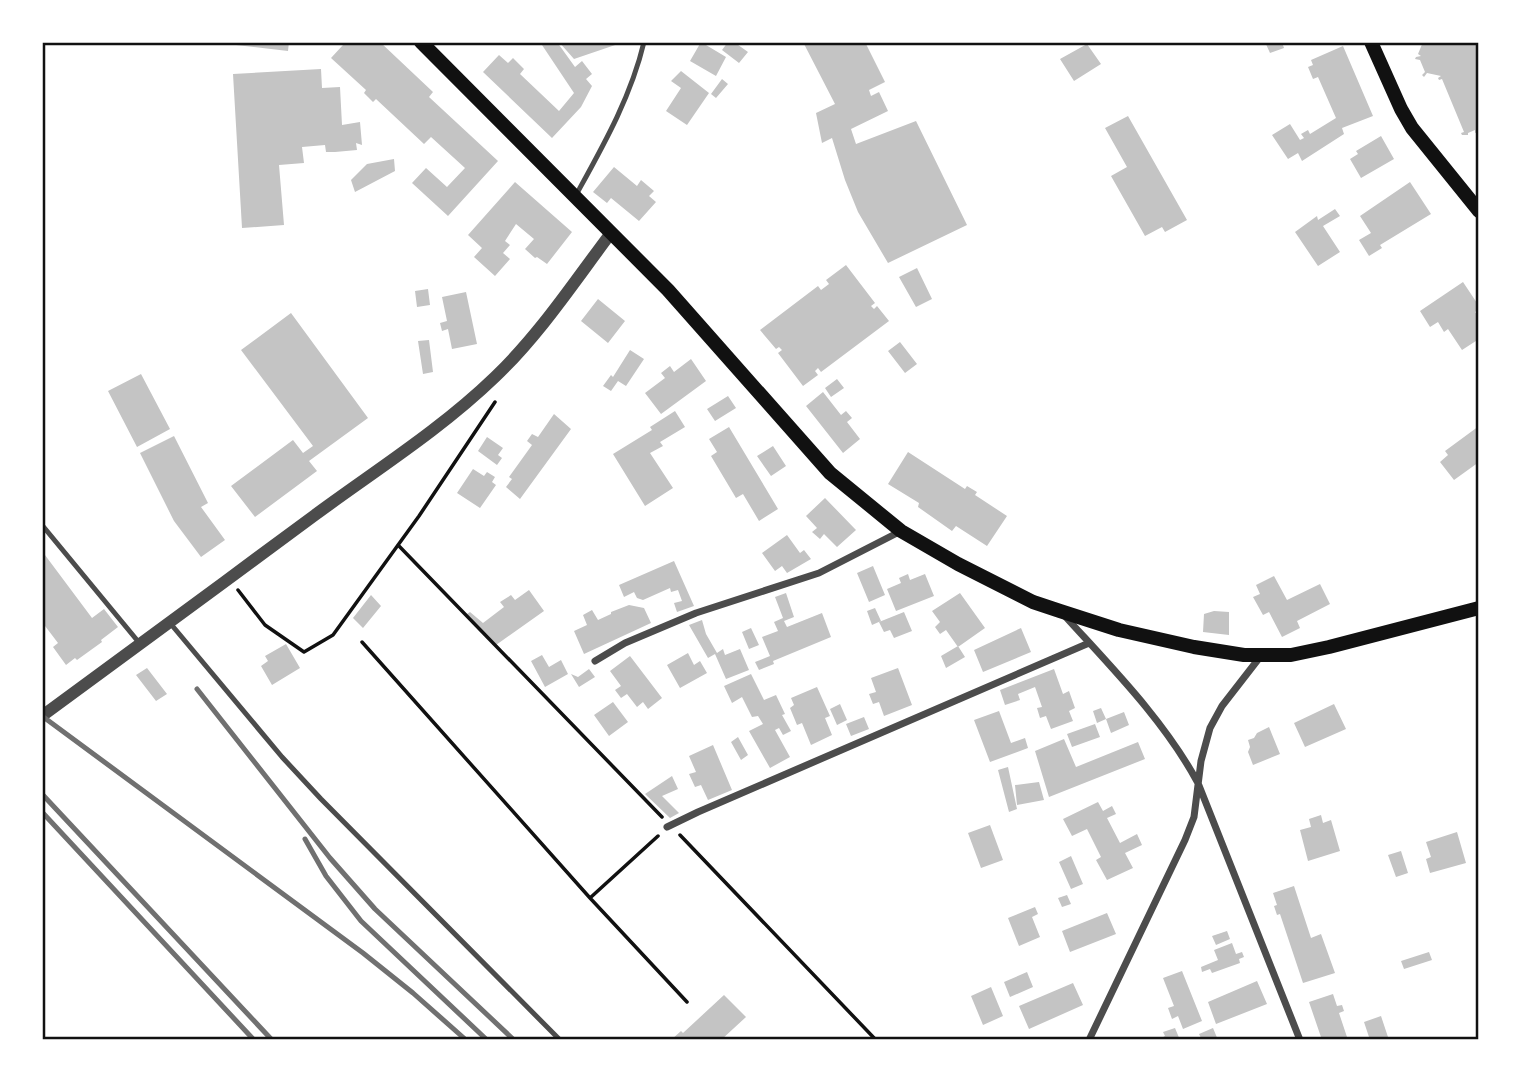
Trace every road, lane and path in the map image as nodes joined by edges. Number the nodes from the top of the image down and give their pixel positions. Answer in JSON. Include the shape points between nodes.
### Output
{"nodes":[{"id":1,"x":421,"y":42,"type":"edge"},
{"id":2,"x":645,"y":42,"type":"edge"},
{"id":3,"x":1371,"y":42,"type":"edge"},
{"id":4,"x":433,"y":47,"type":"edge"},
{"id":5,"x":576,"y":196,"type":"junction"},
{"id":6,"x":1479,"y":211,"type":"edge"},
{"id":7,"x":611,"y":233,"type":"junction"},
{"id":8,"x":498,"y":397,"type":"dead end"},
{"id":9,"x":42,"y":525,"type":"edge"},
{"id":10,"x":901,"y":531,"type":"junction"},
{"id":11,"x":398,"y":545,"type":"junction"},
{"id":12,"x":230,"y":579,"type":"junction"},
{"id":13,"x":1479,"y":608,"type":"edge"},
{"id":14,"x":1060,"y":611,"type":"junction"},
{"id":15,"x":170,"y":623,"type":"junction"},
{"id":16,"x":362,"y":642,"type":"dead end"},
{"id":17,"x":1089,"y":643,"type":"junction"},
{"id":18,"x":141,"y":645,"type":"junction"},
{"id":19,"x":1261,"y":656,"type":"junction"},
{"id":20,"x":596,"y":661,"type":"dead end"},
{"id":21,"x":42,"y":716,"type":"edge"},
{"id":22,"x":1198,"y":783,"type":"junction"},
{"id":23,"x":669,"y":826,"type":"junction"},
{"id":24,"x":590,"y":898,"type":"junction"},
{"id":25,"x":687,"y":1002,"type":"dead end"},
{"id":26,"x":560,"y":1040,"type":"edge"},
{"id":27,"x":876,"y":1040,"type":"edge"},
{"id":28,"x":1089,"y":1040,"type":"edge"},
{"id":29,"x":1300,"y":1040,"type":"edge"}],
"edges":[{"from":1,"to":4,"type":"main road"},
{"from":2,"to":5,"type":"lane","via":[[622,108]]},
{"from":3,"to":6,"type":"main road","via":[[1412,128]]},
{"from":4,"to":5,"type":"main road"},
{"from":5,"to":7,"type":"main road"},
{"from":7,"to":10,"type":"main road","via":[[668,290],[830,473]]},
{"from":7,"to":12,"type":"street","via":[[534,336],[463,407]]},
{"from":8,"to":11,"type":"path"},
{"from":9,"to":18,"type":"lane"},
{"from":10,"to":14,"type":"main road","via":[[1033,602]]},
{"from":10,"to":20,"type":"street","via":[[819,573],[696,613],[625,643]]},
{"from":11,"to":12,"type":"path","via":[[333,635],[304,652],[265,625]]},
{"from":11,"to":23,"type":"path"},
{"from":12,"to":15,"type":"street"},
{"from":13,"to":19,"type":"main road","via":[[1329,647]]},
{"from":14,"to":17,"type":"street"},
{"from":14,"to":19,"type":"main road","via":[[1159,639]]},
{"from":15,"to":18,"type":"street"},
{"from":15,"to":26,"type":"lane","via":[[298,774]]},
{"from":16,"to":24,"type":"path"},
{"from":17,"to":22,"type":"street","via":[[1173,742]]},
{"from":17,"to":23,"type":"street"},
{"from":18,"to":21,"type":"street"},
{"from":19,"to":22,"type":"street","via":[[1210,728]]},
{"from":22,"to":28,"type":"street","via":[[1194,817],[1185,840]]},
{"from":22,"to":29,"type":"street"},
{"from":23,"to":24,"type":"path"},
{"from":23,"to":27,"type":"path"},
{"from":24,"to":25,"type":"path"}]}
